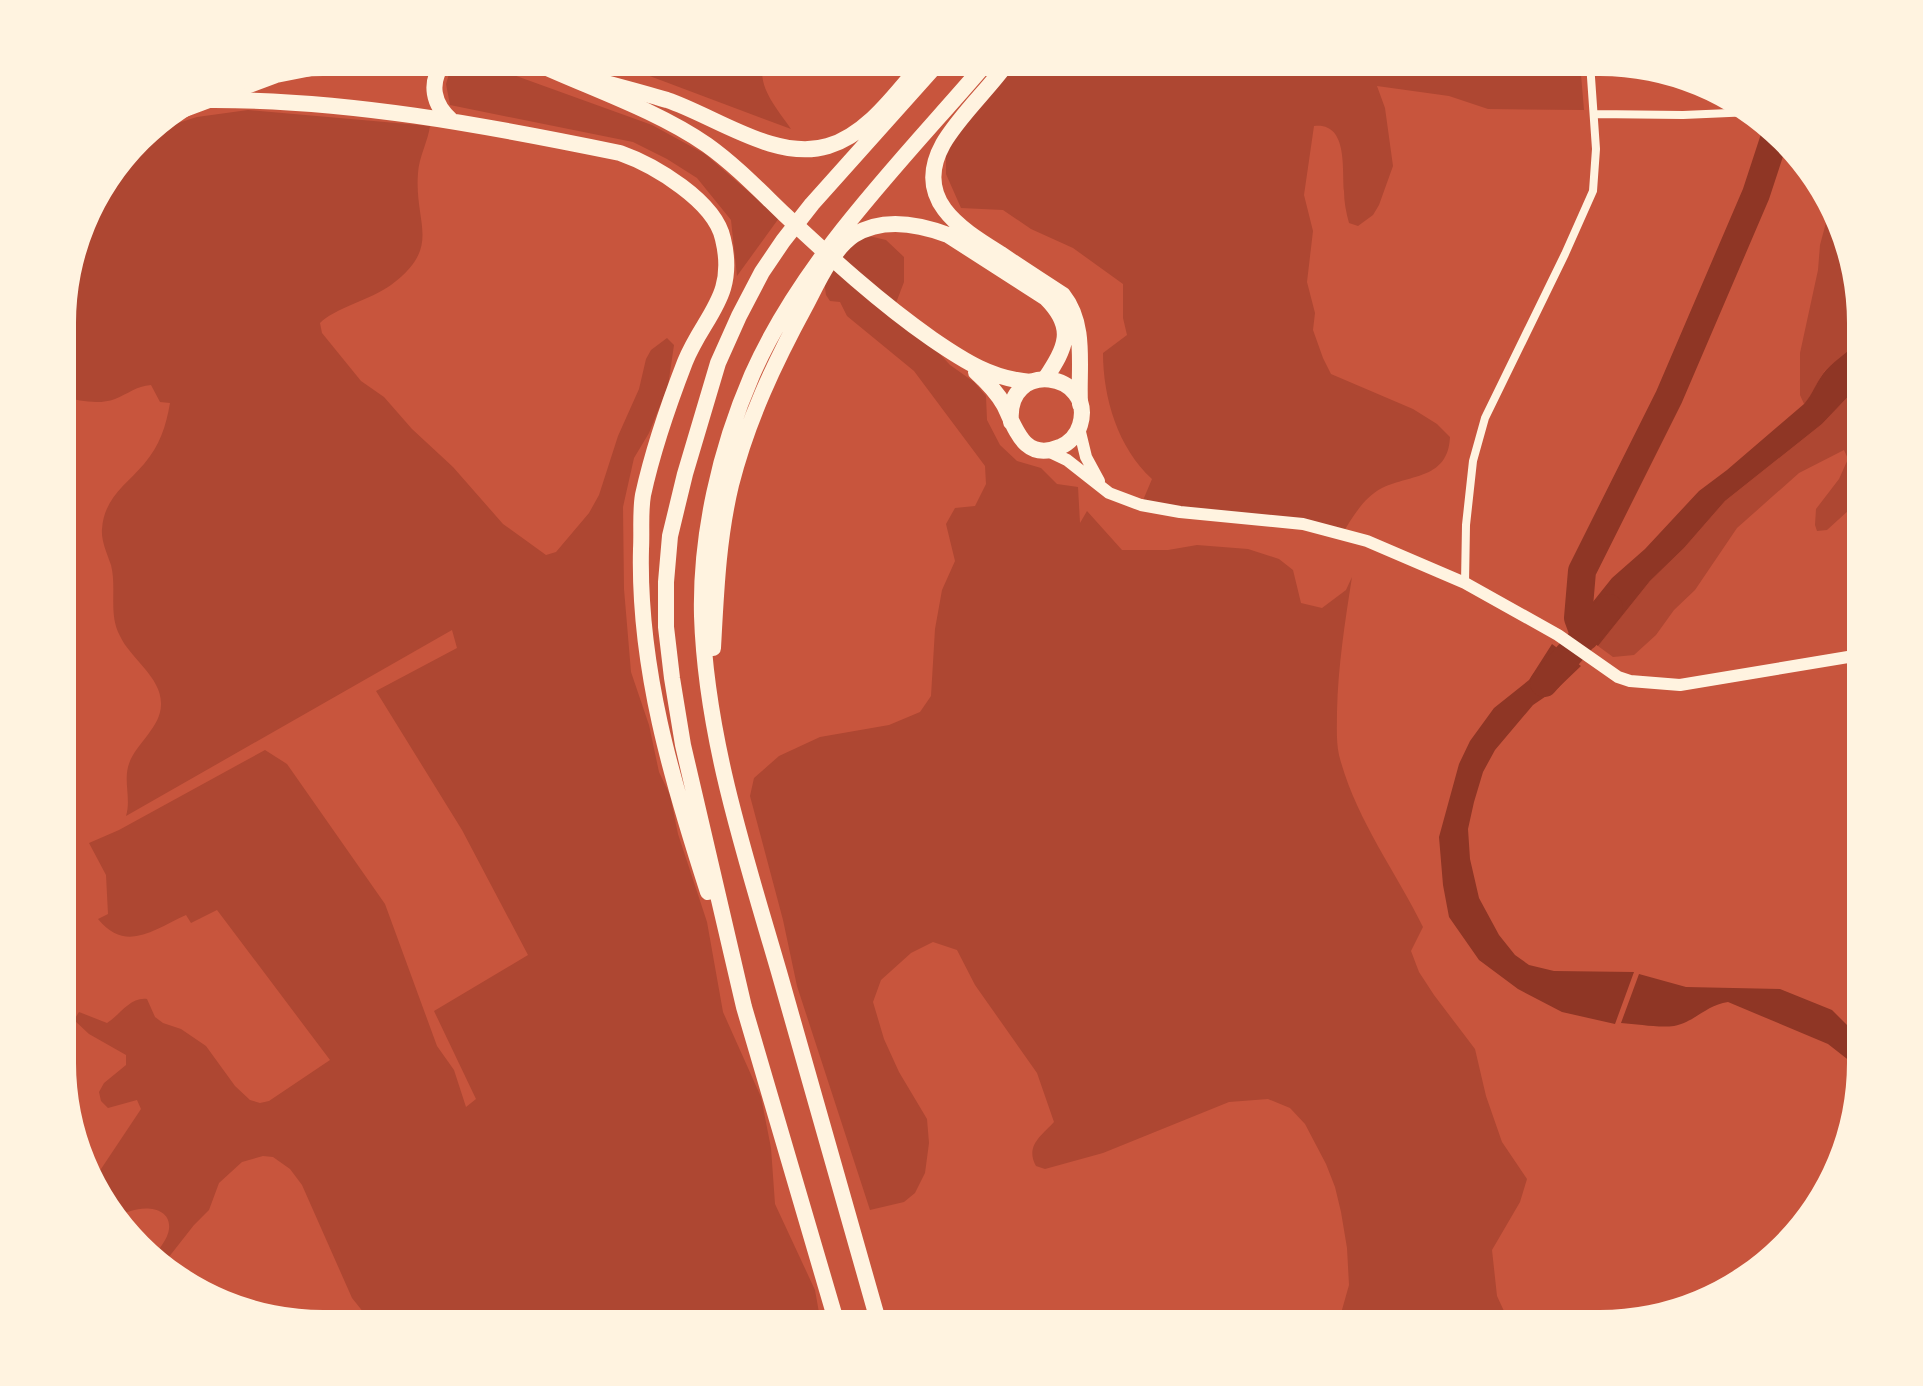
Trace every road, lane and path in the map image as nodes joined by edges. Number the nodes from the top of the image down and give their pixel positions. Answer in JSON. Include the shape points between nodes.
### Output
{"nodes":[{"id":1,"x":436,"y":76,"type":"edge"},
{"id":2,"x":562,"y":76,"type":"edge"},
{"id":3,"x":579,"y":76,"type":"edge"},
{"id":4,"x":910,"y":76,"type":"edge"},
{"id":5,"x":926,"y":76,"type":"edge"},
{"id":6,"x":975,"y":77,"type":"edge"},
{"id":7,"x":996,"y":77,"type":"edge"},
{"id":8,"x":1591,"y":77,"type":"edge"},
{"id":9,"x":218,"y":100,"type":"edge"},
{"id":10,"x":1730,"y":113,"type":"edge"},
{"id":11,"x":1594,"y":114,"type":"junction"},
{"id":12,"x":452,"y":121,"type":"junction"},
{"id":13,"x":818,"y":271,"type":"junction"},
{"id":14,"x":965,"y":362,"type":"junction"},
{"id":15,"x":1038,"y":380,"type":"junction"},
{"id":16,"x":1080,"y":404,"type":"junction"},
{"id":17,"x":1011,"y":422,"type":"junction"},
{"id":18,"x":1079,"y":428,"type":"junction"},
{"id":19,"x":1046,"y":450,"type":"junction"},
{"id":20,"x":1109,"y":493,"type":"junction"},
{"id":21,"x":1465,"y":583,"type":"junction"},
{"id":22,"x":1846,"y":657,"type":"edge"},
{"id":23,"x":744,"y":1007,"type":"junction"},
{"id":24,"x":833,"y":1309,"type":"edge"},
{"id":25,"x":875,"y":1309,"type":"edge"}],
"edges":[{"from":1,"to":12,"type":"main road","via":[[434,92],[441,112]]},
{"from":2,"to":14,"type":"main road","via":[[675,125],[707,145],[839,264]]},
{"from":3,"to":4,"type":"main road","via":[[668,101],[776,146],[803,150],[853,134]]},
{"from":5,"to":23,"type":"main road","via":[[812,204],[762,272],[718,363],[670,536],[670,665],[683,745]]},
{"from":6,"to":13,"type":"main road","via":[[844,229]]},
{"from":7,"to":16,"type":"main road","via":[[944,142],[934,170],[935,188],[939,203],[958,227],[1071,304],[1079,331]]},
{"from":8,"to":11,"type":"street"},
{"from":9,"to":12,"type":"main road","via":[[326,105]]},
{"from":10,"to":11,"type":"street"},
{"from":11,"to":21,"type":"street","via":[[1593,191],[1485,418],[1473,461]]},
{"from":12,"to":23,"type":"main road","via":[[642,161],[712,214],[723,236],[722,298],[687,357],[658,433],[642,498],[641,565],[644,637],[660,727]]},
{"from":13,"to":15,"type":"main road","via":[[854,236],[883,225],[917,225],[948,235],[1059,311],[1064,346]]},
{"from":13,"to":25,"type":"main road","via":[[756,407],[732,483],[715,585],[710,701],[729,797]]},
{"from":14,"to":15,"type":"main road","via":[[1000,377]]},
{"from":14,"to":17,"type":"main road","via":[[993,389]]},
{"from":15,"to":16,"type":"main road","via":[[1067,385]]},
{"from":15,"to":17,"type":"main road","via":[[1016,394]]},
{"from":16,"to":18,"type":"main road"},
{"from":17,"to":19,"type":"main road","via":[[1020,439]]},
{"from":18,"to":19,"type":"main road","via":[[1066,444]]},
{"from":18,"to":20,"type":"street","via":[[1093,472]]},
{"from":19,"to":20,"type":"street"},
{"from":20,"to":21,"type":"street","via":[[1180,512],[1303,524],[1367,541]]},
{"from":21,"to":22,"type":"street","via":[[1630,681],[1680,685]]},
{"from":23,"to":24,"type":"main road"}]}
